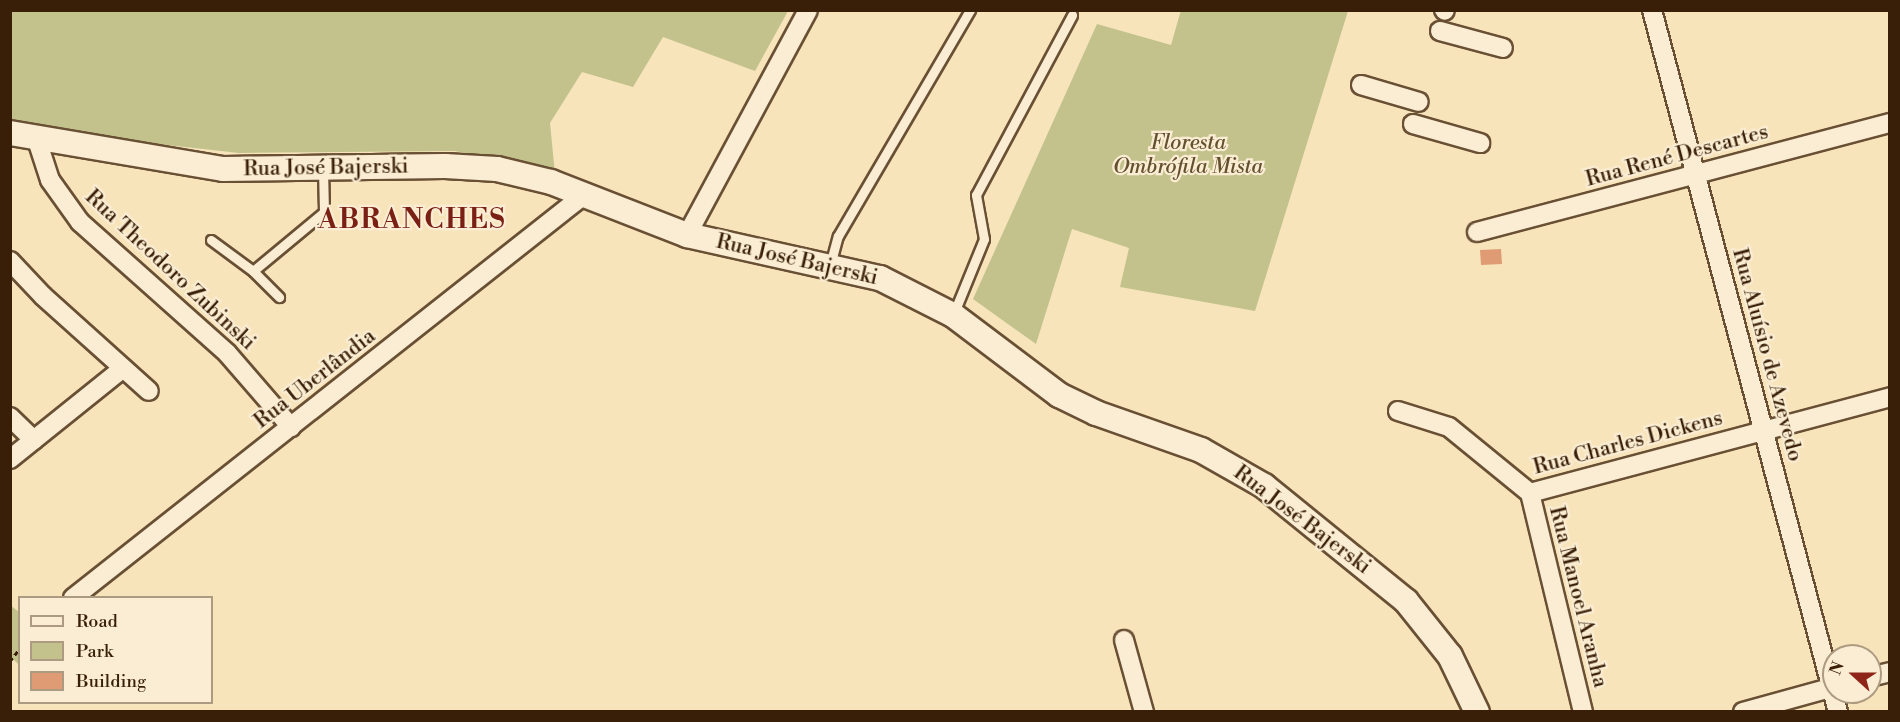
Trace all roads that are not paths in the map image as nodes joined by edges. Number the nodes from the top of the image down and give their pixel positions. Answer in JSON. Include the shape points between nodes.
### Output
{"nodes":[{"id":1,"x":808,"y":10,"type":"edge"},
{"id":2,"x":970,"y":10,"type":"edge"},
{"id":3,"x":1652,"y":10,"type":"edge"},
{"id":4,"x":1072,"y":15,"type":"dead end"},
{"id":5,"x":1440,"y":31,"type":"dead end"},
{"id":6,"x":1503,"y":48,"type":"dead end"},
{"id":7,"x":1360,"y":85,"type":"dead end"},
{"id":8,"x":1419,"y":102,"type":"dead end"},
{"id":9,"x":1890,"y":123,"type":"edge"},
{"id":10,"x":1413,"y":124,"type":"dead end"},
{"id":11,"x":10,"y":133,"type":"edge"},
{"id":12,"x":36,"y":137,"type":"junction"},
{"id":13,"x":1480,"y":143,"type":"dead end"},
{"id":14,"x":1695,"y":174,"type":"junction"},
{"id":15,"x":324,"y":179,"type":"junction"},
{"id":16,"x":584,"y":195,"type":"junction"},
{"id":17,"x":1477,"y":232,"type":"dead end"},
{"id":18,"x":687,"y":235,"type":"junction"},
{"id":19,"x":211,"y":240,"type":"dead end"},
{"id":20,"x":10,"y":261,"type":"edge"},
{"id":21,"x":830,"y":265,"type":"junction"},
{"id":22,"x":253,"y":271,"type":"junction"},
{"id":23,"x":279,"y":297,"type":"dead end"},
{"id":24,"x":953,"y":315,"type":"junction"},
{"id":25,"x":123,"y":368,"type":"junction"},
{"id":26,"x":149,"y":391,"type":"dead end"},
{"id":27,"x":1890,"y":397,"type":"edge"},
{"id":28,"x":1398,"y":411,"type":"dead end"},
{"id":29,"x":10,"y":417,"type":"edge"},
{"id":30,"x":291,"y":427,"type":"junction"},
{"id":31,"x":1763,"y":431,"type":"junction"},
{"id":32,"x":34,"y":440,"type":"junction"},
{"id":33,"x":10,"y":459,"type":"edge"},
{"id":34,"x":1530,"y":493,"type":"junction"},
{"id":35,"x":74,"y":596,"type":"edge"},
{"id":36,"x":1124,"y":640,"type":"dead end"},
{"id":37,"x":1822,"y":647,"type":"edge"},
{"id":38,"x":1822,"y":690,"type":"edge"},
{"id":39,"x":1144,"y":711,"type":"edge"},
{"id":40,"x":1477,"y":711,"type":"edge"},
{"id":41,"x":1583,"y":711,"type":"edge"},
{"id":42,"x":1743,"y":711,"type":"edge"}],
"edges":[{"from":1,"to":18,"type":"street"},
{"from":2,"to":21,"type":"lane","via":[[838,236]]},
{"from":3,"to":14,"type":"street","name":"Rua Aluísio de Azevedo"},
{"from":4,"to":24,"type":"lane","via":[[976,195],[984,240]]},
{"from":5,"to":6,"type":"street"},
{"from":7,"to":8,"type":"street"},
{"from":9,"to":14,"type":"street","name":"Rua René Descartes"},
{"from":10,"to":13,"type":"street"},
{"from":11,"to":12,"type":"main road","name":"Rua José Bajerski"},
{"from":12,"to":15,"type":"main road","name":"Rua José Bajerski","via":[[224,169]]},
{"from":12,"to":30,"type":"street","name":"Rua Theodoro Zubinski","via":[[50,180],[80,222],[227,353]]},
{"from":14,"to":17,"type":"street","name":"Rua René Descartes"},
{"from":14,"to":31,"type":"street","name":"Rua Aluísio de Azevedo"},
{"from":15,"to":16,"type":"main road","name":"Rua José Bajerski","via":[[473,166],[526,176]]},
{"from":15,"to":22,"type":"lane","via":[[324,212]]},
{"from":16,"to":18,"type":"main road","name":"Rua José Bajerski"},
{"from":16,"to":30,"type":"street","name":"Rua Uberlândia"},
{"from":18,"to":21,"type":"main road","name":"Rua José Bajerski"},
{"from":19,"to":22,"type":"lane"},
{"from":20,"to":25,"type":"street"},
{"from":21,"to":24,"type":"main road","name":"Rua José Bajerski","via":[[880,278]]},
{"from":22,"to":23,"type":"lane"},
{"from":24,"to":40,"type":"main road","name":"Rua José Bajerski","via":[[1059,395],[1201,450],[1264,486],[1406,601],[1450,656]]},
{"from":25,"to":26,"type":"street"},
{"from":25,"to":32,"type":"street"},
{"from":27,"to":31,"type":"street","name":"Rua Charles Dickens"},
{"from":28,"to":34,"type":"street","name":"Rua Charles Dickens","via":[[1449,427]]},
{"from":29,"to":32,"type":"street"},
{"from":30,"to":35,"type":"street","name":"Rua Uberlândia"},
{"from":31,"to":34,"type":"street","name":"Rua Charles Dickens"},
{"from":31,"to":37,"type":"street","name":"Rua Aluísio de Azevedo"},
{"from":32,"to":33,"type":"street"},
{"from":34,"to":41,"type":"street","name":"Rua Manoel Aranha"},
{"from":36,"to":39,"type":"street"},
{"from":38,"to":42,"type":"street"}]}
